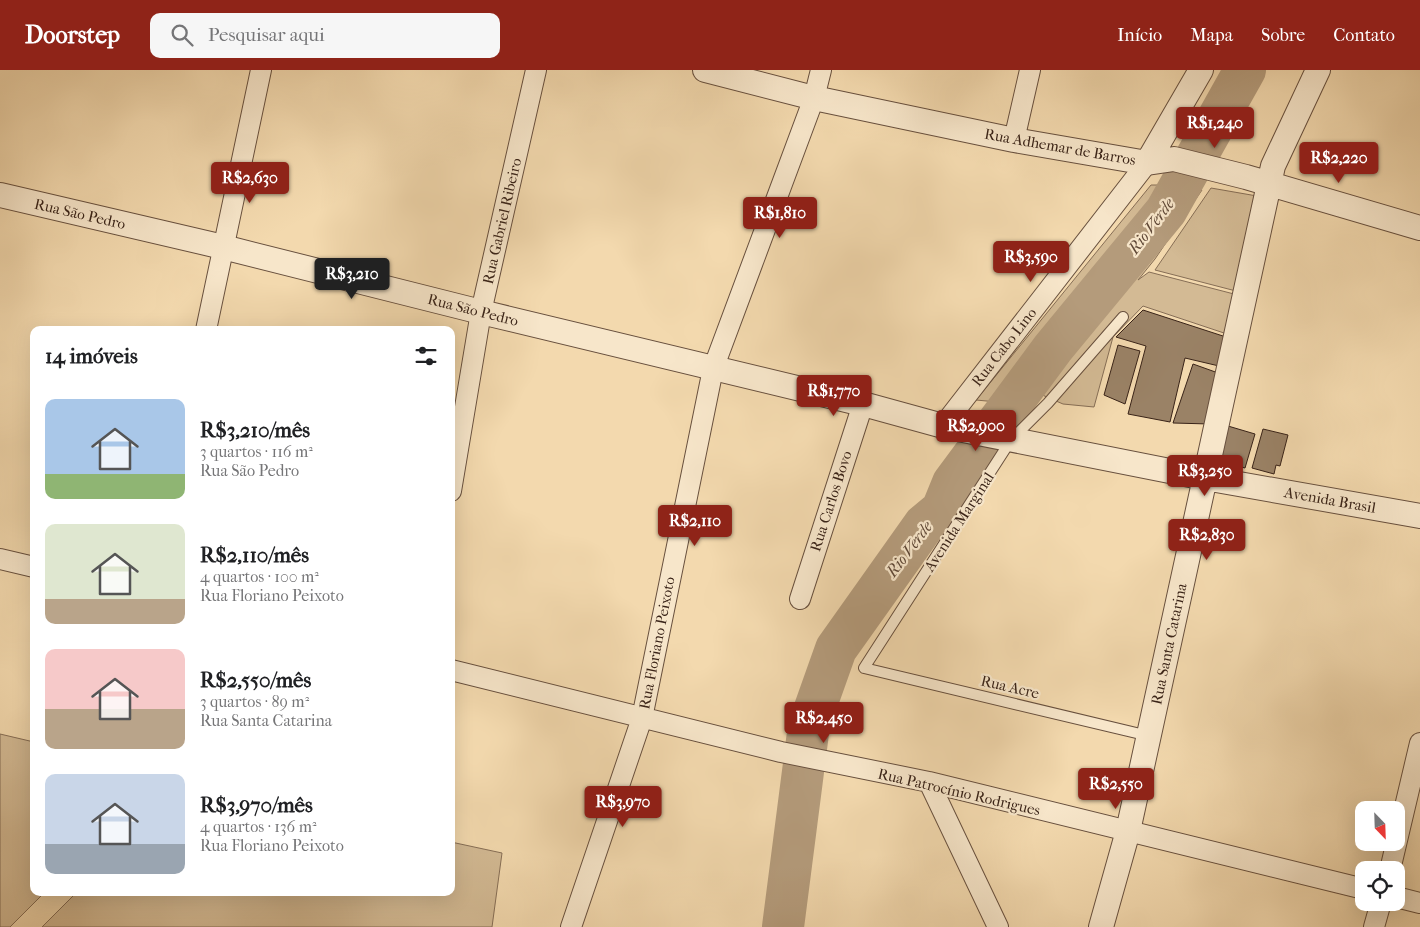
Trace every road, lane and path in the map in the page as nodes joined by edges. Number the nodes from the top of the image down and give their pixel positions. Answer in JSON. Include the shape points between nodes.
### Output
{"nodes":[{"id":1,"x":261,"y":70,"type":"edge"},
{"id":2,"x":536,"y":70,"type":"edge"},
{"id":3,"x":705,"y":70,"type":"edge"},
{"id":4,"x":821,"y":70,"type":"edge"},
{"id":5,"x":1030,"y":70,"type":"edge"},
{"id":6,"x":1202,"y":70,"type":"edge"},
{"id":7,"x":1318,"y":70,"type":"edge"},
{"id":8,"x":814,"y":98,"type":"junction"},
{"id":9,"x":1014,"y":140,"type":"junction"},
{"id":10,"x":1147,"y":162,"type":"junction"},
{"id":11,"x":1270,"y":185,"type":"junction"},
{"id":12,"x":0,"y":196,"type":"edge"},
{"id":13,"x":1420,"y":228,"type":"edge"},
{"id":14,"x":223,"y":247,"type":"junction"},
{"id":15,"x":482,"y":312,"type":"junction"},
{"id":16,"x":1123,"y":316,"type":"dead end"},
{"id":17,"x":207,"y":326,"type":"edge"},
{"id":18,"x":713,"y":369,"type":"junction"},
{"id":19,"x":862,"y":404,"type":"junction"},
{"id":20,"x":953,"y":428,"type":"junction"},
{"id":21,"x":1005,"y":438,"type":"junction"},
{"id":22,"x":455,"y":468,"type":"edge"},
{"id":23,"x":1205,"y":478,"type":"junction"},
{"id":24,"x":1420,"y":516,"type":"edge"},
{"id":25,"x":0,"y":559,"type":"edge"},
{"id":26,"x":30,"y":567,"type":"edge"},
{"id":27,"x":800,"y":599,"type":"dead end"},
{"id":28,"x":864,"y":668,"type":"joint"},
{"id":29,"x":455,"y":671,"type":"edge"},
{"id":30,"x":642,"y":718,"type":"junction"},
{"id":31,"x":1149,"y":736,"type":"junction"},
{"id":32,"x":1420,"y":743,"type":"edge"},
{"id":33,"x":929,"y":782,"type":"junction"},
{"id":34,"x":1128,"y":831,"type":"junction"},
{"id":35,"x":1392,"y":861,"type":"edge"},
{"id":36,"x":1355,"y":887,"type":"edge"},
{"id":37,"x":1405,"y":899,"type":"edge"},
{"id":38,"x":1420,"y":903,"type":"edge"},
{"id":39,"x":1378,"y":911,"type":"edge"},
{"id":40,"x":571,"y":927,"type":"edge"},
{"id":41,"x":998,"y":927,"type":"edge"},
{"id":42,"x":1101,"y":927,"type":"edge"},
{"id":43,"x":1374,"y":927,"type":"edge"}],
"edges":[{"from":1,"to":14,"type":"street"},
{"from":2,"to":15,"type":"street","name":"Rua Gabriel Ribeiro"},
{"from":3,"to":8,"type":"street","name":"Rua Adhemar de Barros"},
{"from":4,"to":8,"type":"street","name":"Rua Floriano Peixoto"},
{"from":5,"to":9,"type":"street"},
{"from":6,"to":10,"type":"street","name":"Rua Cabo Lino"},
{"from":7,"to":11,"type":"street","via":[[1273,166]]},
{"from":8,"to":9,"type":"street","name":"Rua Adhemar de Barros"},
{"from":8,"to":18,"type":"street","name":"Rua Floriano Peixoto"},
{"from":9,"to":10,"type":"street","name":"Rua Adhemar de Barros"},
{"from":10,"to":11,"type":"street","name":"Rua Adhemar de Barros","via":[[1174,159]]},
{"from":10,"to":20,"type":"street","name":"Rua Cabo Lino"},
{"from":11,"to":13,"type":"street","name":"Rua Adhemar de Barros"},
{"from":11,"to":23,"type":"street","name":"Rua Santa Catarina"},
{"from":12,"to":14,"type":"street","name":"Rua São Pedro"},
{"from":14,"to":15,"type":"street","name":"Rua São Pedro"},
{"from":14,"to":17,"type":"street"},
{"from":15,"to":18,"type":"street","name":"Rua São Pedro"},
{"from":15,"to":22,"type":"street","name":"Rua Gabriel Ribeiro"},
{"from":16,"to":21,"type":"lane","name":"Avenida Marginal","via":[[1048,403]]},
{"from":18,"to":19,"type":"street","name":"Avenida Brasil"},
{"from":18,"to":30,"type":"street","name":"Rua Floriano Peixoto"},
{"from":19,"to":20,"type":"street","name":"Avenida Brasil"},
{"from":19,"to":27,"type":"street","name":"Rua Carlos Bovo"},
{"from":20,"to":21,"type":"street","name":"Avenida Brasil"},
{"from":21,"to":23,"type":"street","name":"Avenida Brasil"},
{"from":21,"to":28,"type":"lane","name":"Avenida Marginal"},
{"from":23,"to":24,"type":"street","name":"Avenida Brasil"},
{"from":23,"to":31,"type":"street","name":"Rua Santa Catarina"},
{"from":25,"to":26,"type":"street"},
{"from":28,"to":31,"type":"lane","name":"Rua Acre"},
{"from":29,"to":30,"type":"street","name":"Rua Patrocínio Rodrigues"},
{"from":30,"to":33,"type":"street","name":"Rua Patrocínio Rodrigues","via":[[860,770]]},
{"from":30,"to":40,"type":"street","name":"Rua Floriano Peixoto"},
{"from":31,"to":34,"type":"street","name":"Rua Santa Catarina"},
{"from":32,"to":35,"type":"street"},
{"from":33,"to":34,"type":"street","name":"Rua Patrocínio Rodrigues"},
{"from":33,"to":41,"type":"street"},
{"from":34,"to":36,"type":"street","name":"Rua Patrocínio Rodrigues"},
{"from":34,"to":42,"type":"street","name":"Rua Santa Catarina"},
{"from":37,"to":38,"type":"street"},
{"from":39,"to":43,"type":"street"}]}
